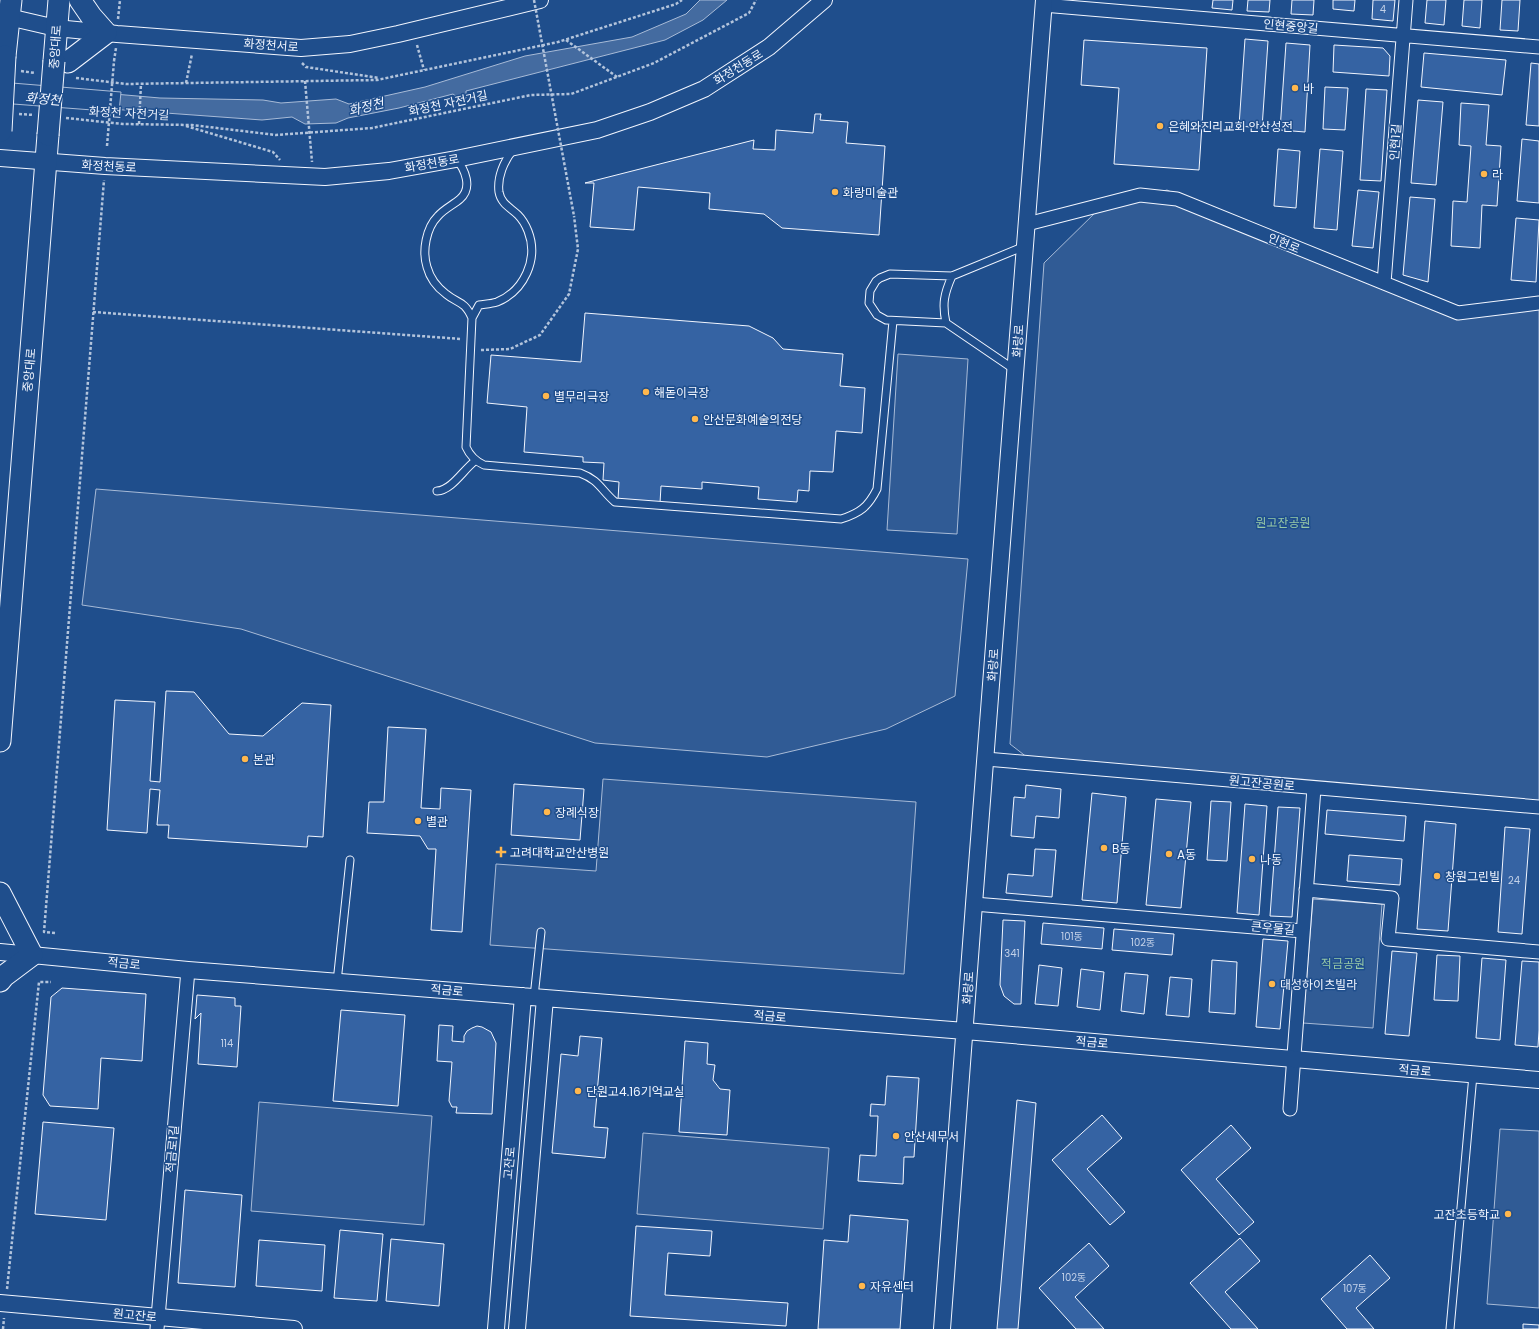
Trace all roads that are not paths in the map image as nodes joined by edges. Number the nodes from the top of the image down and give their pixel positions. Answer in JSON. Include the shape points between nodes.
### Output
{"nodes":[{"id":1,"x":59,"y":0,"type":"edge"},
{"id":2,"x":80,"y":0,"type":"edge"},
{"id":3,"x":540,"y":0,"type":"edge"},
{"id":4,"x":824,"y":0,"type":"edge"},
{"id":5,"x":1406,"y":0,"type":"edge"},
{"id":6,"x":1044,"y":3,"type":"edge"},
{"id":7,"x":6,"y":11,"type":"edge"},
{"id":8,"x":56,"y":28,"type":"junction"},
{"id":9,"x":106,"y":33,"type":"junction"},
{"id":10,"x":1404,"y":36,"type":"junction"},
{"id":11,"x":1539,"y":47,"type":"edge"},
{"id":12,"x":57,"y":71,"type":"junction"},
{"id":13,"x":0,"y":131,"type":"edge"},
{"id":14,"x":0,"y":143,"type":"edge"},
{"id":15,"x":515,"y":146,"type":"junction"},
{"id":16,"x":0,"y":158,"type":"edge"},
{"id":17,"x":456,"y":159,"type":"junction"},
{"id":18,"x":46,"y":162,"type":"junction"},
{"id":19,"x":1027,"y":224,"type":"junction"},
{"id":20,"x":1025,"y":246,"type":"junction"},
{"id":21,"x":952,"y":276,"type":"junction"},
{"id":22,"x":1384,"y":283,"type":"junction"},
{"id":23,"x":1539,"y":303,"type":"edge"},
{"id":24,"x":472,"y":318,"type":"junction"},
{"id":25,"x":893,"y":321,"type":"junction"},
{"id":26,"x":946,"y":323,"type":"junction"},
{"id":27,"x":1016,"y":370,"type":"junction"},
{"id":28,"x":475,"y":461,"type":"junction"},
{"id":29,"x":437,"y":491,"type":"dead end"},
{"id":30,"x":0,"y":741,"type":"edge"},
{"id":31,"x":986,"y":760,"type":"junction"},
{"id":32,"x":1314,"y":788,"type":"junction"},
{"id":33,"x":1539,"y":807,"type":"edge"},
{"id":34,"x":350,"y":860,"type":"dead end"},
{"id":35,"x":1306,"y":890,"type":"junction"},
{"id":36,"x":0,"y":893,"type":"edge"},
{"id":37,"x":974,"y":904,"type":"junction"},
{"id":38,"x":1303,"y":931,"type":"junction"},
{"id":39,"x":541,"y":932,"type":"dead end"},
{"id":40,"x":0,"y":952,"type":"edge"},
{"id":41,"x":1539,"y":952,"type":"edge"},
{"id":42,"x":32,"y":955,"type":"junction"},
{"id":43,"x":188,"y":970,"type":"junction"},
{"id":44,"x":0,"y":981,"type":"edge"},
{"id":45,"x":337,"y":982,"type":"junction"},
{"id":46,"x":534,"y":997,"type":"junction"},
{"id":47,"x":965,"y":1031,"type":"junction"},
{"id":48,"x":1294,"y":1060,"type":"junction"},
{"id":49,"x":1473,"y":1075,"type":"junction"},
{"id":50,"x":1539,"y":1080,"type":"edge"},
{"id":51,"x":1290,"y":1109,"type":"dead end"},
{"id":52,"x":3,"y":1304,"type":"edge"},
{"id":53,"x":158,"y":1323,"type":"edge"},
{"id":54,"x":294,"y":1329,"type":"edge"},
{"id":55,"x":496,"y":1329,"type":"edge"},
{"id":56,"x":517,"y":1329,"type":"edge"},
{"id":57,"x":942,"y":1329,"type":"edge"},
{"id":58,"x":1450,"y":1329,"type":"edge"}],
"edges":[{"from":1,"to":8,"type":"main road","name":"중앙대로"},
{"from":2,"to":9,"type":"main road"},
{"from":3,"to":9,"type":"street","name":"화정천서로","via":[[350,44],[301,48]]},
{"from":4,"to":15,"type":"street","name":"화정천동로","via":[[769,47],[704,89],[650,112],[597,130]]},
{"from":5,"to":10,"type":"street","name":"인현1길"},
{"from":6,"to":10,"type":"street","name":"인현중앙길"},
{"from":6,"to":19,"type":"street","name":"화랑로"},
{"from":7,"to":8,"type":"street","name":"화정천서로"},
{"from":7,"to":13,"type":"main road","bridge":true,"via":[[10,64]]},
{"from":8,"to":9,"type":"street","name":"화정천서로"},
{"from":8,"to":12,"type":"main road","name":"중앙대로"},
{"from":9,"to":12,"type":"main road"},
{"from":10,"to":11,"type":"street","name":"인현중앙길"},
{"from":10,"to":22,"type":"street","name":"인현1길"},
{"from":12,"to":18,"type":"main road","name":"중앙대로","bridge":true},
{"from":13,"to":14,"type":"main road"},
{"from":15,"to":17,"type":"street","name":"화정천동로"},
{"from":15,"to":24,"type":"lane","via":[[503,166],[499,193],[504,204],[518,216],[528,231],[532,249],[530,266],[523,282],[511,294],[496,302],[479,305]]},
{"from":16,"to":18,"type":"street","name":"화정천동로"},
{"from":17,"to":18,"type":"street","name":"화정천동로","via":[[389,171],[325,177]]},
{"from":17,"to":24,"type":"lane","via":[[466,177],[466,190],[461,199],[437,216],[428,232],[424,250],[427,267],[434,283],[447,295],[462,303]]},
{"from":18,"to":30,"type":"main road","name":"중앙대로"},
{"from":19,"to":20,"type":"street","name":"화랑로"},
{"from":19,"to":22,"type":"street","name":"인현로","via":[[1140,195],[1177,199]]},
{"from":20,"to":21,"type":"lane"},
{"from":20,"to":27,"type":"street","name":"화랑로"},
{"from":21,"to":25,"type":"lane","via":[[890,274],[880,278],[872,286],[869,303],[877,315]]},
{"from":21,"to":26,"type":"lane","via":[[943,308]]},
{"from":22,"to":23,"type":"street","name":"인현로","via":[[1458,313]]},
{"from":24,"to":28,"type":"lane","via":[[466,447]]},
{"from":25,"to":26,"type":"lane"},
{"from":25,"to":28,"type":"lane","via":[[877,490],[872,500],[854,515],[841,519],[615,502],[595,480],[580,474],[484,465]]},
{"from":26,"to":27,"type":"lane"},
{"from":27,"to":31,"type":"street","name":"화랑로"},
{"from":28,"to":29,"type":"lane","via":[[466,467],[450,486]]},
{"from":31,"to":32,"type":"street","name":"원고잔공원로"},
{"from":31,"to":37,"type":"street","name":"화랑로"},
{"from":32,"to":33,"type":"street","name":"원고잔공원로"},
{"from":32,"to":35,"type":"street","name":"큰우물길"},
{"from":34,"to":45,"type":"lane"},
{"from":35,"to":38,"type":"street","name":"큰우물길"},
{"from":35,"to":41,"type":"street","via":[[1392,898],[1388,939]]},
{"from":36,"to":42,"type":"main road"},
{"from":37,"to":38,"type":"street","name":"큰우물길"},
{"from":37,"to":47,"type":"street","name":"화랑로"},
{"from":38,"to":48,"type":"street"},
{"from":39,"to":46,"type":"lane"},
{"from":40,"to":42,"type":"street","name":"적금로"},
{"from":42,"to":43,"type":"street","name":"적금로"},
{"from":42,"to":44,"type":"main road"},
{"from":43,"to":45,"type":"street","name":"적금로"},
{"from":43,"to":53,"type":"street","name":"적금로1길"},
{"from":45,"to":46,"type":"street","name":"적금로"},
{"from":46,"to":47,"type":"street","name":"적금로"},
{"from":46,"to":55,"type":"street","name":"고잔로"},
{"from":46,"to":56,"type":"street","name":"고잔로"},
{"from":47,"to":48,"type":"street","name":"적금로"},
{"from":47,"to":57,"type":"street","name":"화랑로"},
{"from":48,"to":49,"type":"street","name":"적금로"},
{"from":48,"to":51,"type":"street"},
{"from":49,"to":50,"type":"street","name":"적금로"},
{"from":49,"to":58,"type":"lane"},
{"from":52,"to":53,"type":"street","name":"원고잔로"},
{"from":53,"to":54,"type":"street","name":"원고잔로"}]}
